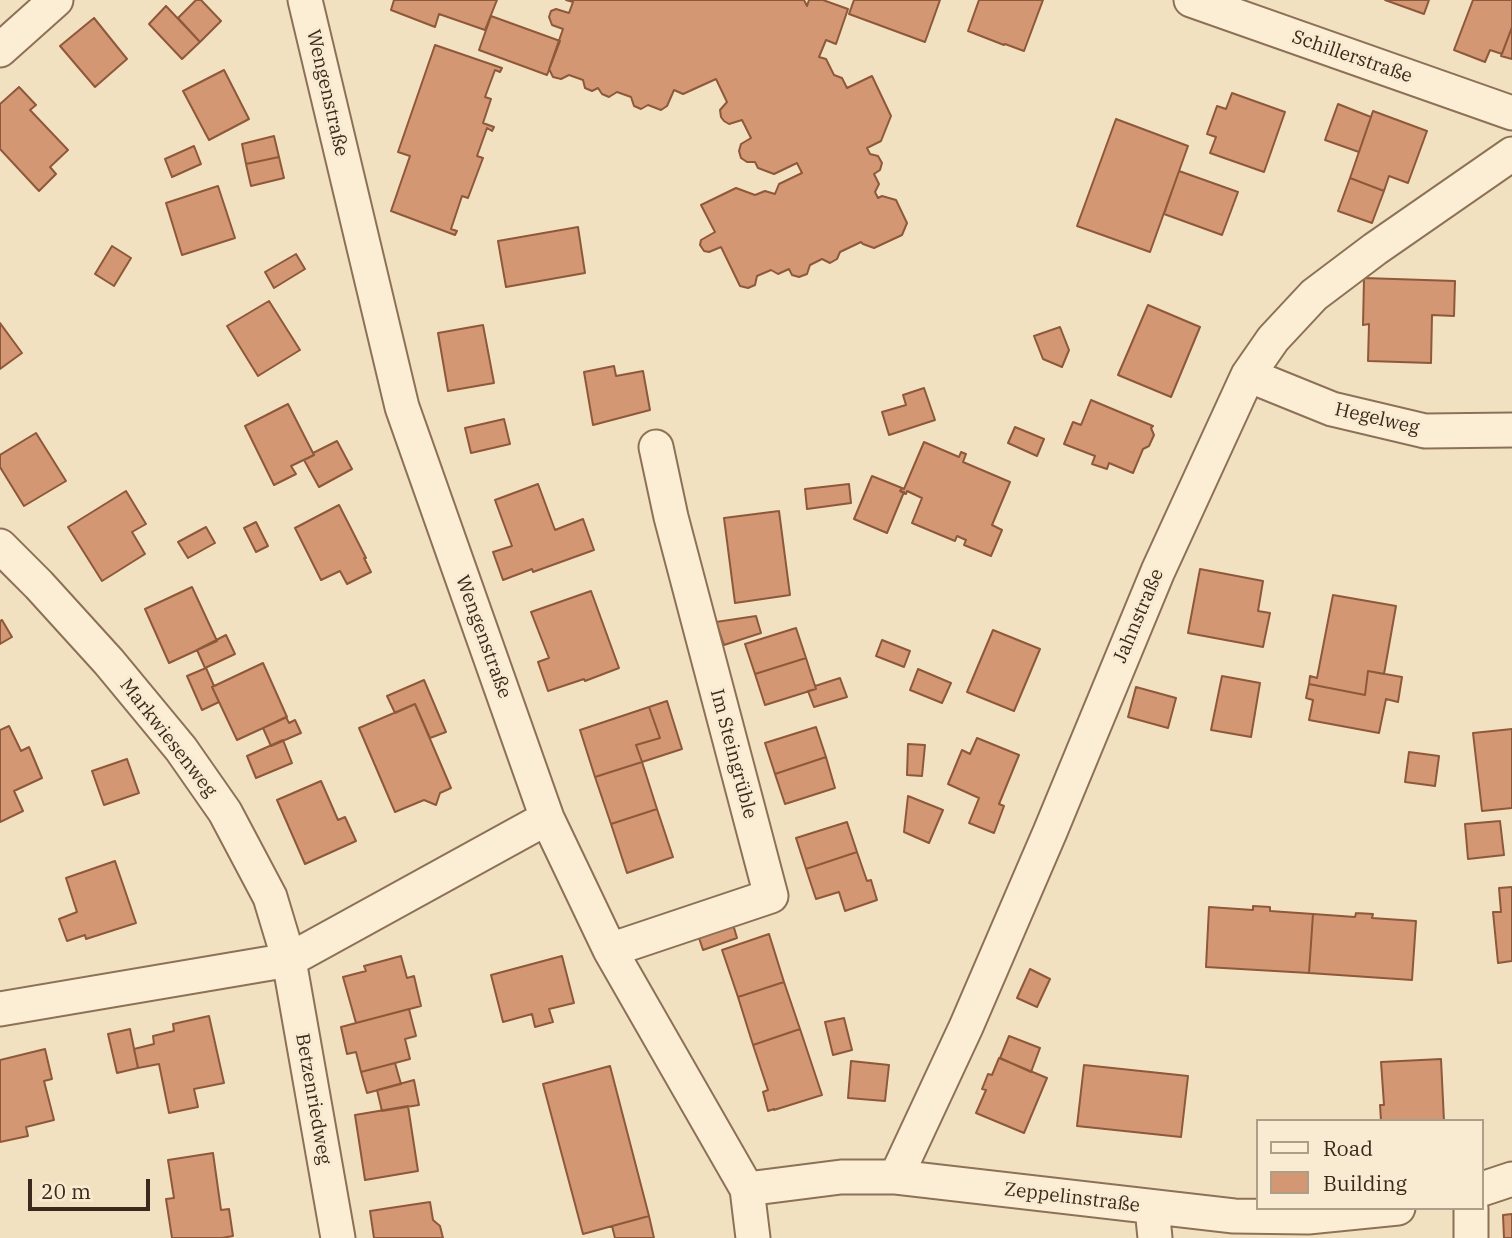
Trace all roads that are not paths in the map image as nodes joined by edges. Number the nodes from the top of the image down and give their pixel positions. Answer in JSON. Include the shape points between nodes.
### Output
{"nodes":[{"id":1,"x":56,"y":0,"type":"edge"},
{"id":2,"x":305,"y":0,"type":"edge"},
{"id":3,"x":1191,"y":0,"type":"edge"},
{"id":4,"x":0,"y":50,"type":"edge"},
{"id":5,"x":1512,"y":113,"type":"edge"},
{"id":6,"x":1512,"y":154,"type":"edge"},
{"id":7,"x":1248,"y":375,"type":"junction"},
{"id":8,"x":1512,"y":430,"type":"edge"},
{"id":9,"x":656,"y":447,"type":"dead end"},
{"id":10,"x":0,"y":547,"type":"edge"},
{"id":11,"x":547,"y":818,"type":"junction"},
{"id":12,"x":610,"y":950,"type":"junction"},
{"id":13,"x":289,"y":960,"type":"junction"},
{"id":14,"x":0,"y":1009,"type":"edge"},
{"id":15,"x":896,"y":1177,"type":"junction"},
{"id":16,"x":1512,"y":1179,"type":"edge"},
{"id":17,"x":1484,"y":1188,"type":"edge"},
{"id":18,"x":747,"y":1189,"type":"junction"},
{"id":19,"x":1380,"y":1210,"type":"edge"},
{"id":20,"x":1471,"y":1210,"type":"edge"},
{"id":21,"x":1153,"y":1223,"type":"edge"},
{"id":22,"x":338,"y":1238,"type":"edge"},
{"id":23,"x":753,"y":1238,"type":"edge"},
{"id":24,"x":1471,"y":1238,"type":"edge"}],
"edges":[{"from":1,"to":4,"type":"street"},
{"from":2,"to":11,"type":"street","name":"Wengenstraße","via":[[402,407]]},
{"from":3,"to":5,"type":"street","name":"Schillerstraße"},
{"from":6,"to":7,"type":"street","name":"Jahnstraße","via":[[1314,295],[1273,339]]},
{"from":7,"to":8,"type":"street","name":"Hegelweg","via":[[1332,409],[1425,431]]},
{"from":7,"to":15,"type":"street","name":"Jahnstraße","via":[[1158,571],[966,1027]]},
{"from":9,"to":12,"type":"street","name":"Im Steingrüble","via":[[771,896]]},
{"from":10,"to":13,"type":"street","name":"Markwiesenweg","via":[[109,662],[181,749],[225,812],[270,897]]},
{"from":11,"to":12,"type":"street","name":"Wengenstraße"},
{"from":11,"to":13,"type":"street"},
{"from":12,"to":18,"type":"street","name":"Wengenstraße"},
{"from":13,"to":14,"type":"street"},
{"from":13,"to":22,"type":"street","name":"Betzenriedweg"},
{"from":15,"to":18,"type":"street","name":"Zeppelinstraße","via":[[841,1177]]},
{"from":15,"to":21,"type":"street","name":"Zeppelinstraße"},
{"from":16,"to":17,"type":"street"},
{"from":18,"to":23,"type":"street","name":"Wengenstraße"},
{"from":19,"to":21,"type":"street","name":"Zeppelinstraße"},
{"from":20,"to":24,"type":"street"}]}
